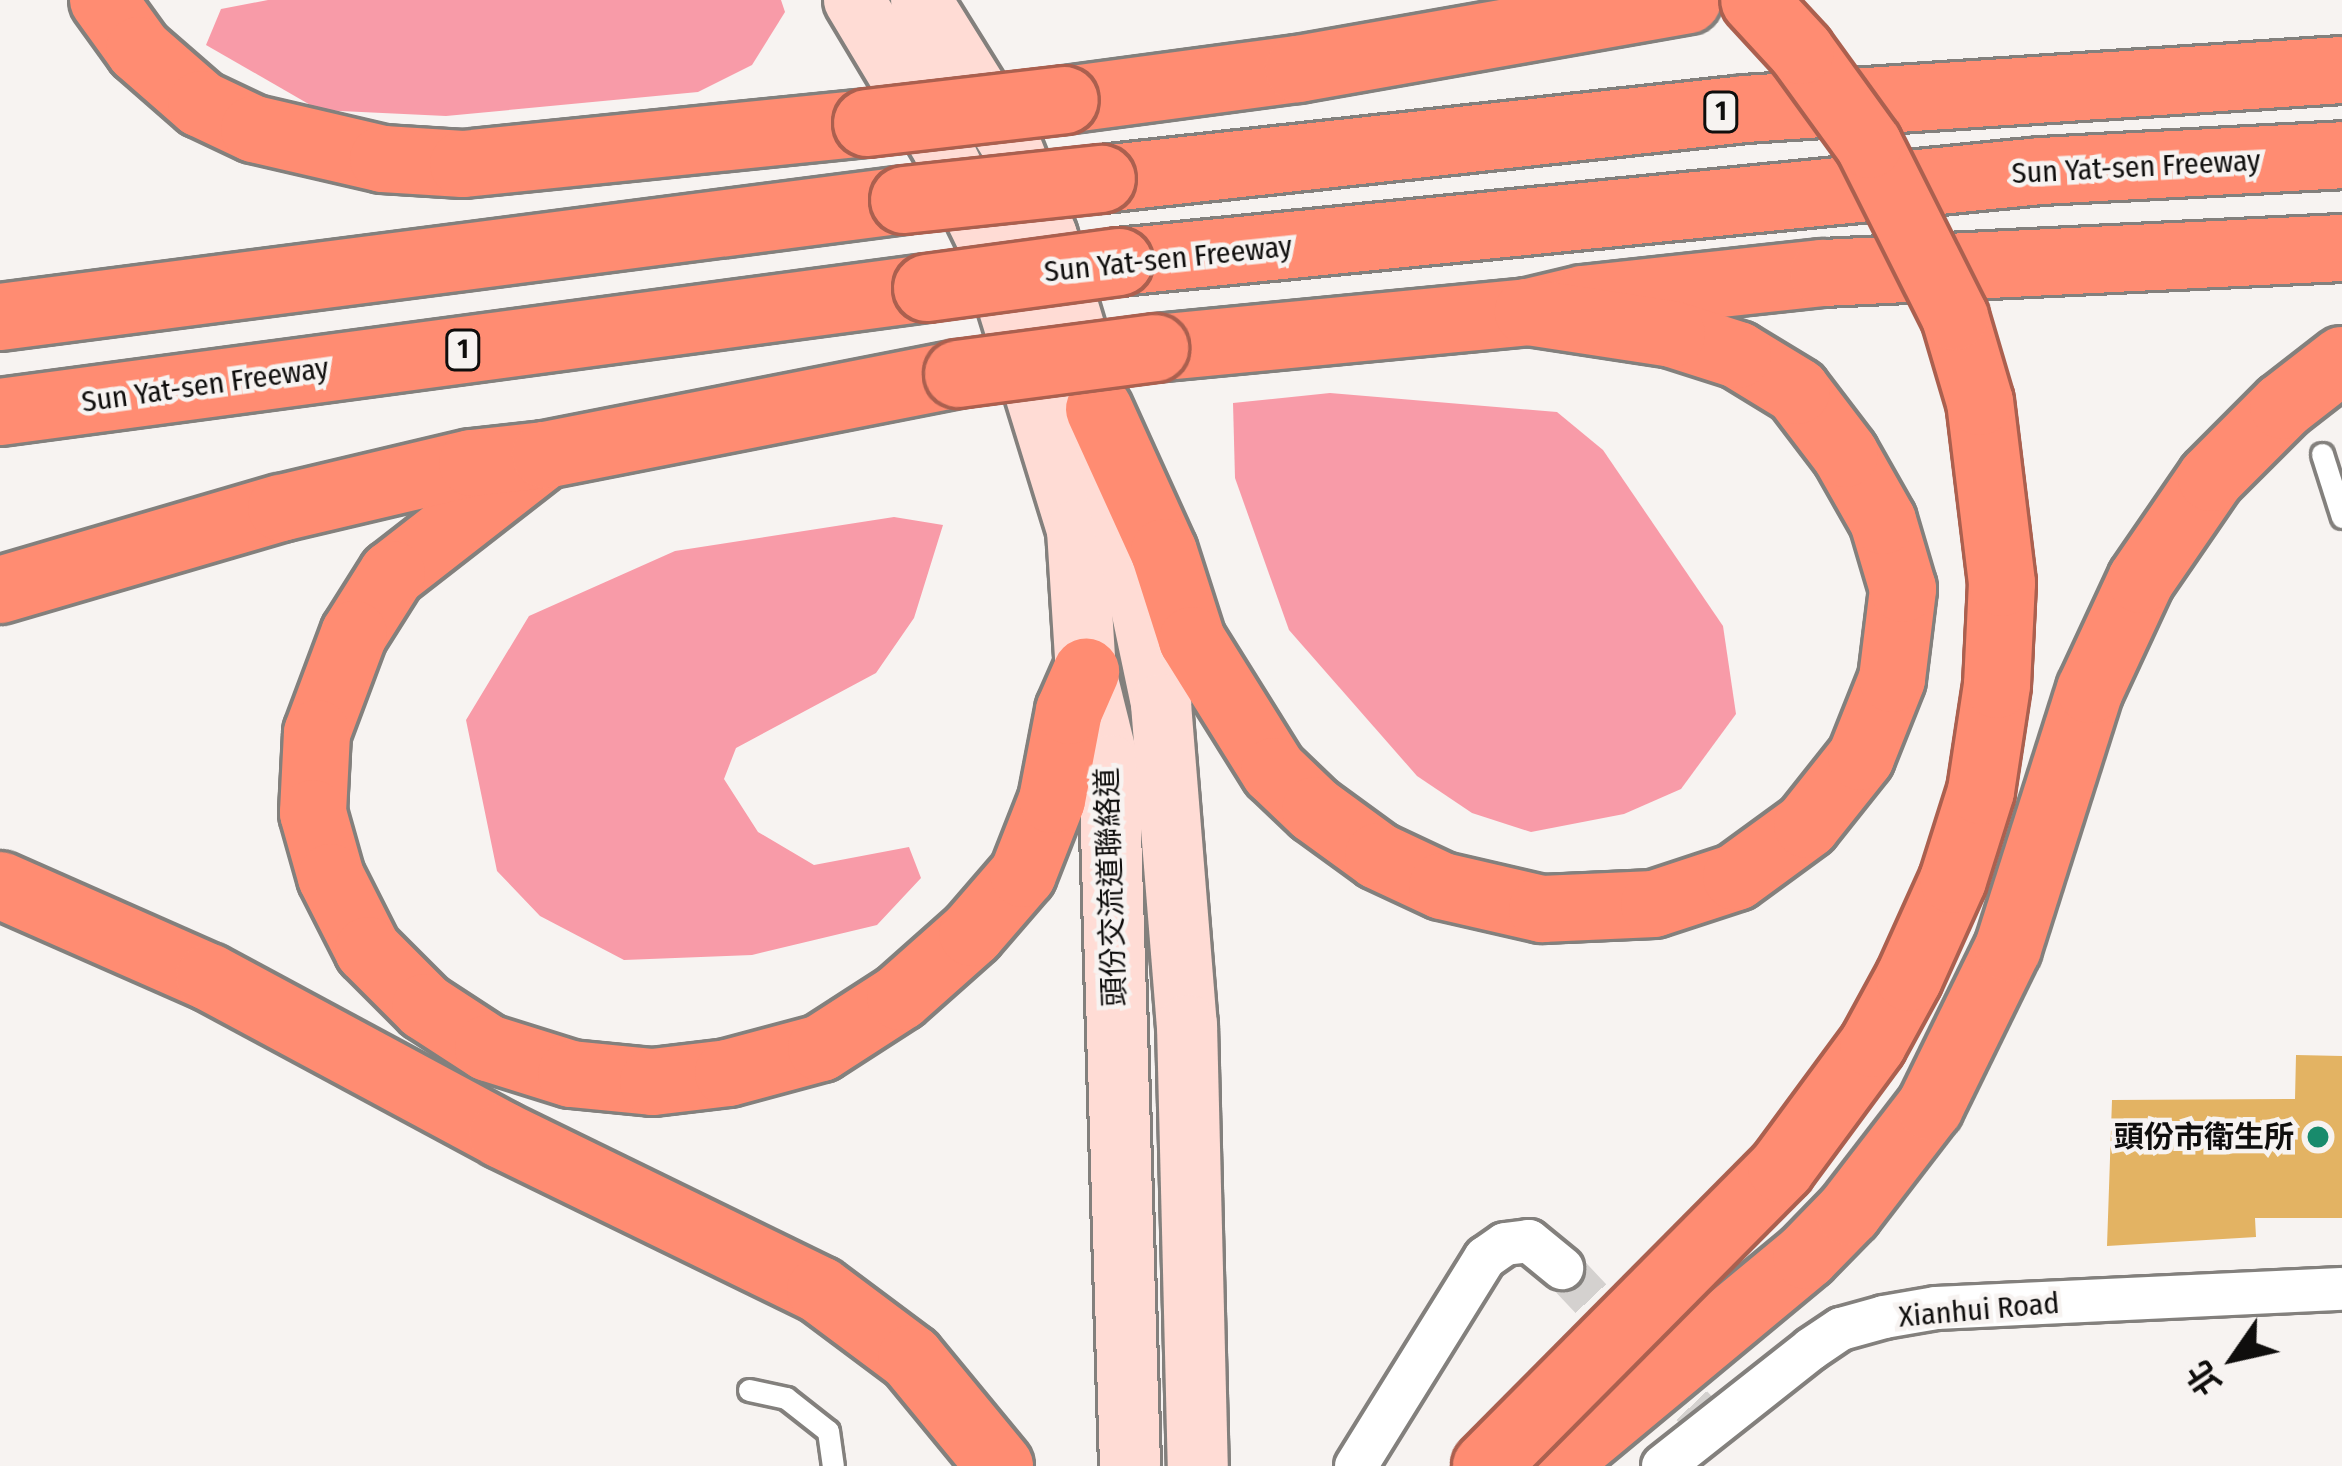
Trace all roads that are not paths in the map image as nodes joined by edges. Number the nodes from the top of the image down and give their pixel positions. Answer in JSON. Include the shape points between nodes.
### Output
{"nodes":[{"id":1,"x":103,"y":0,"type":"edge"},
{"id":2,"x":854,"y":0,"type":"edge"},
{"id":3,"x":921,"y":0,"type":"edge"},
{"id":4,"x":1688,"y":0,"type":"edge"},
{"id":5,"x":1754,"y":0,"type":"edge"},
{"id":6,"x":2342,"y":70,"type":"edge"},
{"id":7,"x":2342,"y":155,"type":"edge"},
{"id":8,"x":2342,"y":248,"type":"edge"},
{"id":9,"x":1528,"y":312,"type":"junction"},
{"id":10,"x":0,"y":317,"type":"edge"},
{"id":11,"x":2342,"y":360,"type":"edge"},
{"id":12,"x":1099,"y":409,"type":"junction"},
{"id":13,"x":0,"y":412,"type":"edge"},
{"id":14,"x":545,"y":454,"type":"junction"},
{"id":15,"x":2322,"y":454,"type":"dead end"},
{"id":16,"x":2342,"y":517,"type":"edge"},
{"id":17,"x":0,"y":590,"type":"edge"},
{"id":18,"x":1086,"y":672,"type":"junction"},
{"id":19,"x":0,"y":885,"type":"edge"},
{"id":20,"x":1562,"y":1268,"type":"tunnel mouth"},
{"id":21,"x":2342,"y":1289,"type":"edge"},
{"id":22,"x":749,"y":1390,"type":"dead end"},
{"id":23,"x":833,"y":1466,"type":"edge"},
{"id":24,"x":1000,"y":1466,"type":"edge"},
{"id":25,"x":1130,"y":1466,"type":"edge"},
{"id":26,"x":1198,"y":1466,"type":"edge"},
{"id":27,"x":1356,"y":1466,"type":"edge"},
{"id":28,"x":1486,"y":1466,"type":"edge"},
{"id":29,"x":1553,"y":1466,"type":"edge"},
{"id":30,"x":1664,"y":1466,"type":"edge"}],
"edges":[{"from":1,"to":4,"type":"highway","bridge":true,"via":[[139,50],[201,104],[254,129],[382,159],[463,164],[1298,69]]},
{"from":2,"to":18,"type":"main road","name":"頭份交流道聯絡道","via":[[989,244],[1077,530]]},
{"from":3,"to":12,"type":"main road","name":"頭份交流道聯絡道","via":[[1010,143]]},
{"from":5,"to":28,"type":"highway","bridge":true,"via":[[1869,145],[1954,317],[1980,402],[2002,584],[1981,791],[1953,880],[1873,1044],[1794,1151]]},
{"from":6,"to":10,"type":"highway","number":"1","bridge":true,"via":[[1745,109],[904,200]]},
{"from":7,"to":13,"type":"highway","name":"Sun Yat-sen Freeway","number":"1","bridge":true,"via":[[2042,170],[1119,262]]},
{"from":8,"to":9,"type":"highway","via":[[1823,273]]},
{"from":9,"to":12,"type":"highway","via":[[1672,334],[1738,355],[1797,391],[1883,521],[1903,589],[1892,679],[1861,757],[1807,825],[1736,877],[1654,904],[1542,909],[1442,886],[1378,856],[1316,810],[1274,771],[1192,640],[1164,552]]},
{"from":9,"to":14,"type":"highway","bridge":true,"via":[[958,374]]},
{"from":11,"to":29,"type":"highway","via":[[2211,478],[2141,580],[2090,690],[2008,948],[1930,1107],[1806,1256]]},
{"from":12,"to":26,"type":"main road","name":"頭份交流道聯絡道","via":[[1161,704],[1187,1024]]},
{"from":14,"to":17,"type":"highway","via":[[281,508]]},
{"from":14,"to":18,"type":"highway","via":[[392,574],[354,634],[317,733],[313,813],[331,877],[368,950],[425,1007],[488,1048],[571,1074],[653,1082],[728,1073],[821,1048],[900,997],[973,933],[1023,874]]},
{"from":15,"to":16,"type":"lane"},
{"from":18,"to":25,"type":"main road","name":"頭份交流道聯絡道","via":[[1109,765]]},
{"from":19,"to":24,"type":"highway","via":[[208,976],[502,1135],[820,1290],[911,1358]]},
{"from":20,"to":27,"type":"street","via":[[1529,1241],[1485,1258]]},
{"from":21,"to":30,"type":"street","name":"Xianhui Road","via":[[1884,1317],[1841,1329],[1811,1349]]},
{"from":22,"to":23,"type":"lane","via":[[786,1398],[828,1431]]}]}
